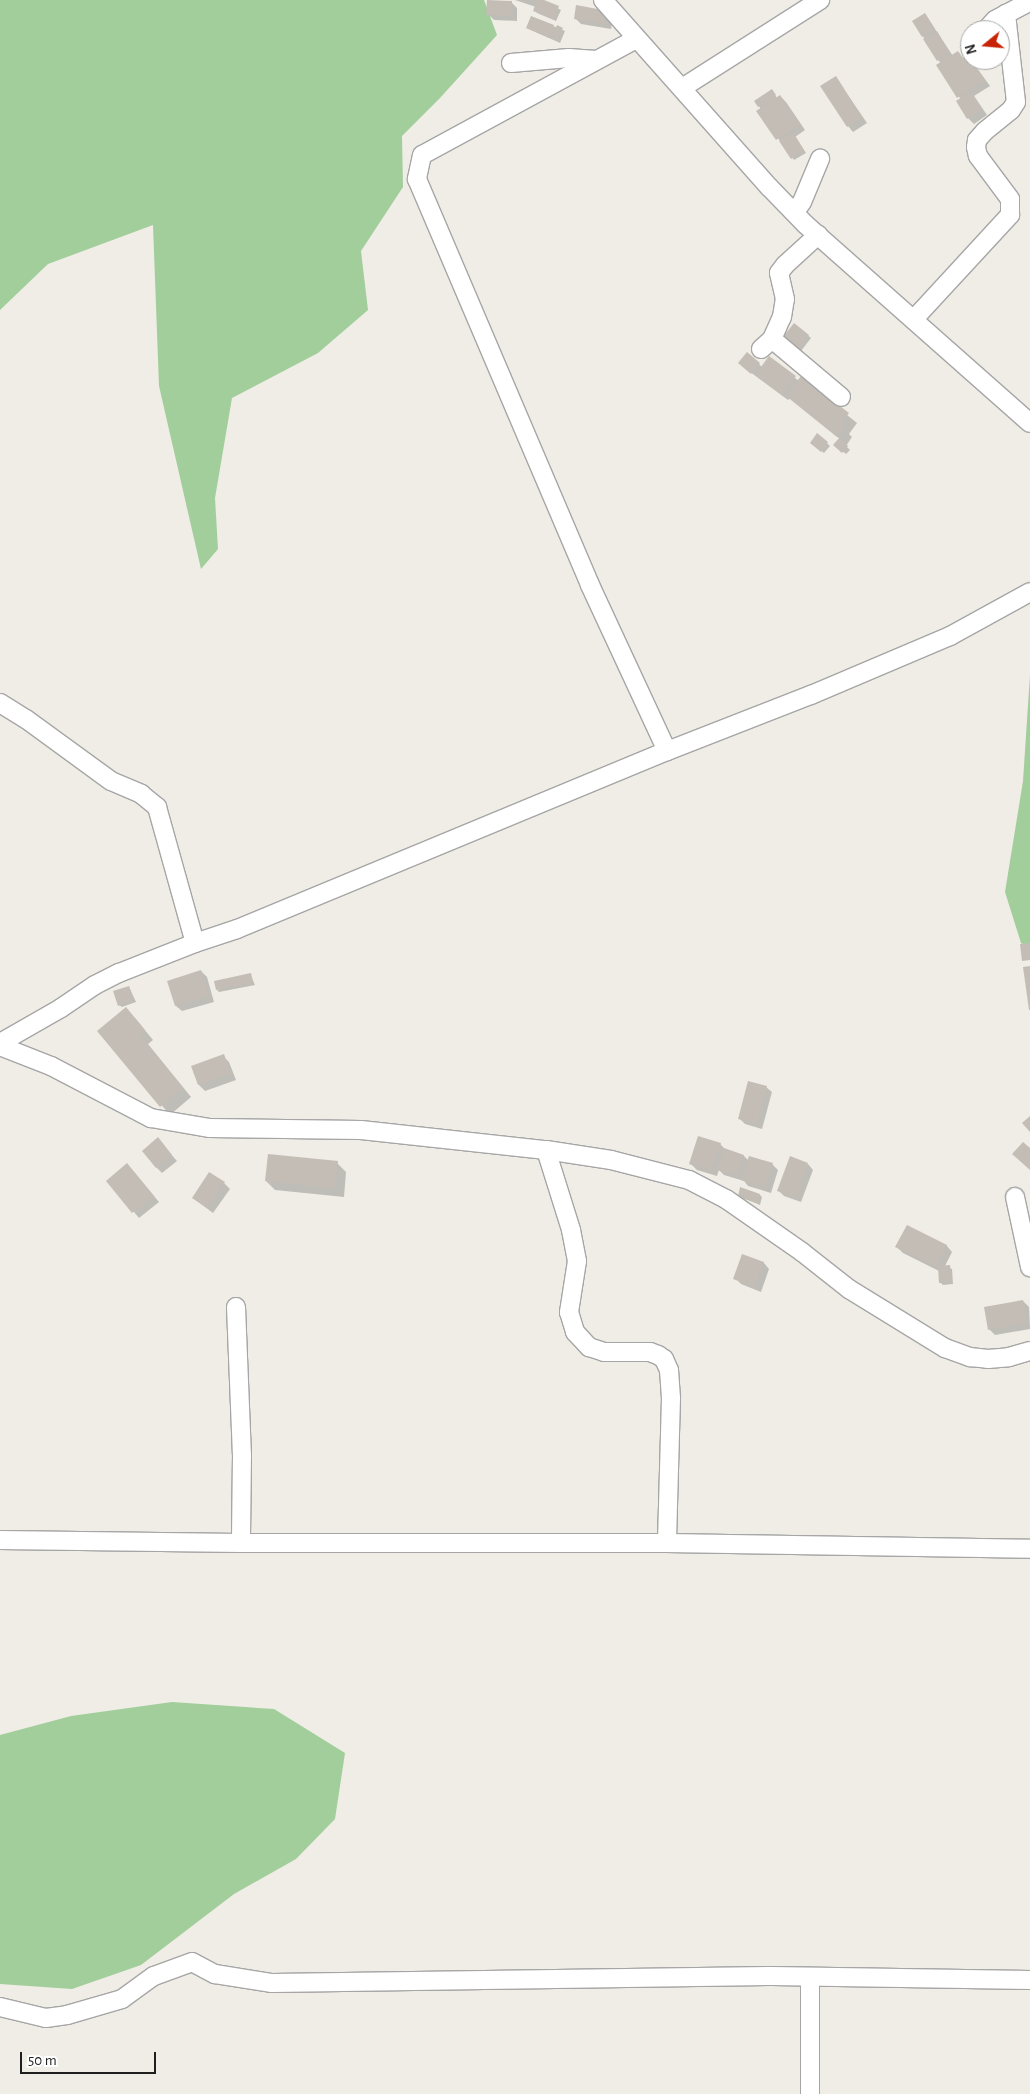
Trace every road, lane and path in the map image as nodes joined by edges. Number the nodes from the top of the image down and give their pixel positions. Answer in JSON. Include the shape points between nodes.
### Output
{"nodes":[{"id":1,"x":603,"y":0,"type":"edge"},
{"id":2,"x":820,"y":0,"type":"edge"},
{"id":3,"x":1030,"y":1,"type":"edge"},
{"id":4,"x":1006,"y":14,"type":"junction"},
{"id":5,"x":998,"y":20,"type":"edge"},
{"id":6,"x":636,"y":39,"type":"junction"},
{"id":7,"x":596,"y":60,"type":"junction"},
{"id":8,"x":511,"y":63,"type":"dead end"},
{"id":9,"x":682,"y":88,"type":"junction"},
{"id":10,"x":820,"y":159,"type":"dead end"},
{"id":11,"x":794,"y":212,"type":"junction"},
{"id":12,"x":818,"y":235,"type":"junction"},
{"id":13,"x":914,"y":318,"type":"junction"},
{"id":14,"x":841,"y":397,"type":"dead end"},
{"id":15,"x":1030,"y":423,"type":"edge"},
{"id":16,"x":1030,"y":592,"type":"edge"},
{"id":17,"x":0,"y":703,"type":"edge"},
{"id":18,"x":667,"y":751,"type":"junction"},
{"id":19,"x":195,"y":943,"type":"junction"},
{"id":20,"x":0,"y":1045,"type":"edge"},
{"id":21,"x":546,"y":1150,"type":"junction"},
{"id":22,"x":1015,"y":1197,"type":"dead end"},
{"id":23,"x":1030,"y":1267,"type":"edge"},
{"id":24,"x":236,"y":1307,"type":"dead end"},
{"id":25,"x":1030,"y":1351,"type":"edge"},
{"id":26,"x":0,"y":1540,"type":"edge"},
{"id":27,"x":241,"y":1543,"type":"junction"},
{"id":28,"x":667,"y":1544,"type":"junction"},
{"id":29,"x":1030,"y":1549,"type":"edge"},
{"id":30,"x":810,"y":1978,"type":"junction"},
{"id":31,"x":1030,"y":1980,"type":"edge"},
{"id":32,"x":0,"y":2007,"type":"edge"},
{"id":33,"x":810,"y":2094,"type":"edge"}],
"edges":[{"from":1,"to":6,"type":"street"},
{"from":2,"to":9,"type":"street"},
{"from":3,"to":4,"type":"street"},
{"from":4,"to":5,"type":"street"},
{"from":4,"to":13,"type":"street","via":[[1016,102],[977,140],[976,147],[978,156],[1010,199],[1010,215]]},
{"from":6,"to":7,"type":"street"},
{"from":6,"to":9,"type":"street"},
{"from":7,"to":8,"type":"street","via":[[569,58]]},
{"from":7,"to":18,"type":"street","via":[[422,155],[417,178],[590,585]]},
{"from":9,"to":11,"type":"street"},
{"from":10,"to":11,"type":"street","via":[[802,202]]},
{"from":11,"to":12,"type":"street"},
{"from":12,"to":13,"type":"street"},
{"from":12,"to":14,"type":"street","via":[[779,273],[785,299],[782,316],[767,344]]},
{"from":13,"to":15,"type":"street"},
{"from":16,"to":18,"type":"street","via":[[950,636]]},
{"from":17,"to":19,"type":"street","via":[[111,781],[141,794],[157,807]]},
{"from":18,"to":19,"type":"street","via":[[238,929]]},
{"from":19,"to":20,"type":"street","via":[[95,986]]},
{"from":20,"to":21,"type":"street","via":[[86,1083],[151,1118],[210,1128],[352,1130]]},
{"from":21,"to":25,"type":"street","via":[[611,1160],[689,1180],[715,1193],[802,1252],[849,1289],[945,1348],[970,1357],[988,1359]]},
{"from":21,"to":28,"type":"street","via":[[571,1230],[577,1261],[569,1312],[575,1332],[589,1347],[604,1352],[650,1352],[664,1359],[670,1370]]},
{"from":22,"to":23,"type":"street"},
{"from":24,"to":27,"type":"street","via":[[242,1455]]},
{"from":26,"to":27,"type":"street"},
{"from":27,"to":28,"type":"street"},
{"from":28,"to":29,"type":"street"},
{"from":30,"to":31,"type":"street"},
{"from":30,"to":32,"type":"street","via":[[272,1983],[215,1974],[192,1962],[154,1976],[122,1999],[67,2015],[46,2018]]},
{"from":30,"to":33,"type":"street"}]}
